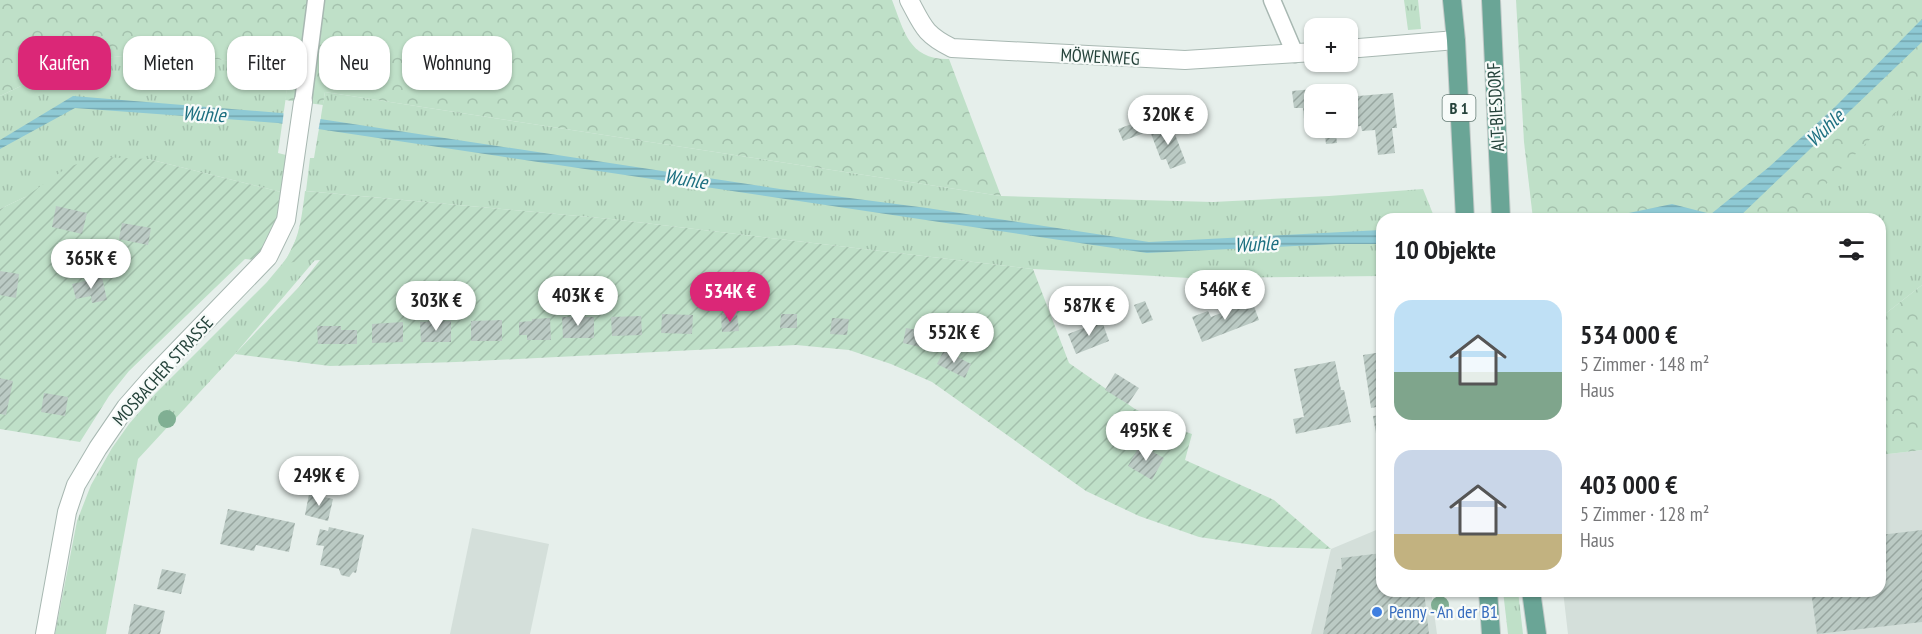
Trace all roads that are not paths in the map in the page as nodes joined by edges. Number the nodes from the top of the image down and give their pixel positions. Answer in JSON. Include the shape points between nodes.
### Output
{"nodes":[{"id":1,"x":316,"y":0,"type":"edge"},
{"id":2,"x":909,"y":0,"type":"edge"},
{"id":3,"x":1272,"y":0,"type":"edge"},
{"id":4,"x":1452,"y":0,"type":"edge"},
{"id":5,"x":1491,"y":0,"type":"edge"},
{"id":6,"x":1456,"y":40,"type":"junction"},
{"id":7,"x":1358,"y":48,"type":"edge"},
{"id":8,"x":1304,"y":53,"type":"edge"},
{"id":9,"x":1295,"y":54,"type":"junction"},
{"id":10,"x":303,"y":102,"type":"joint"},
{"id":11,"x":1465,"y":213,"type":"edge"},
{"id":12,"x":1501,"y":213,"type":"edge"},
{"id":13,"x":1488,"y":597,"type":"edge"},
{"id":14,"x":1533,"y":597,"type":"edge"},
{"id":15,"x":45,"y":634,"type":"edge"},
{"id":16,"x":1491,"y":634,"type":"edge"},
{"id":17,"x":1537,"y":634,"type":"edge"}],
"edges":[{"from":1,"to":10,"type":"lane"},
{"from":2,"to":9,"type":"street","name":"MÖWENWEG","via":[[926,31],[952,48],[1185,60]]},
{"from":3,"to":9,"type":"lane"},
{"from":4,"to":6,"type":"main road","name":"ALT-BIESDORF","number":"B 1"},
{"from":5,"to":12,"type":"main road","name":"ALT-BIESDORF","number":"B 1"},
{"from":6,"to":7,"type":"street"},
{"from":6,"to":11,"type":"main road","name":"ALT-BIESDORF","number":"B 1"},
{"from":8,"to":9,"type":"street","name":"MÖWENWEG"},
{"from":10,"to":15,"type":"street","name":"MOSBACHER STRASSE","via":[[286,220],[268,257],[126,406],[76,485],[63,531]]},
{"from":13,"to":16,"type":"main road"},
{"from":14,"to":17,"type":"main road"}]}
